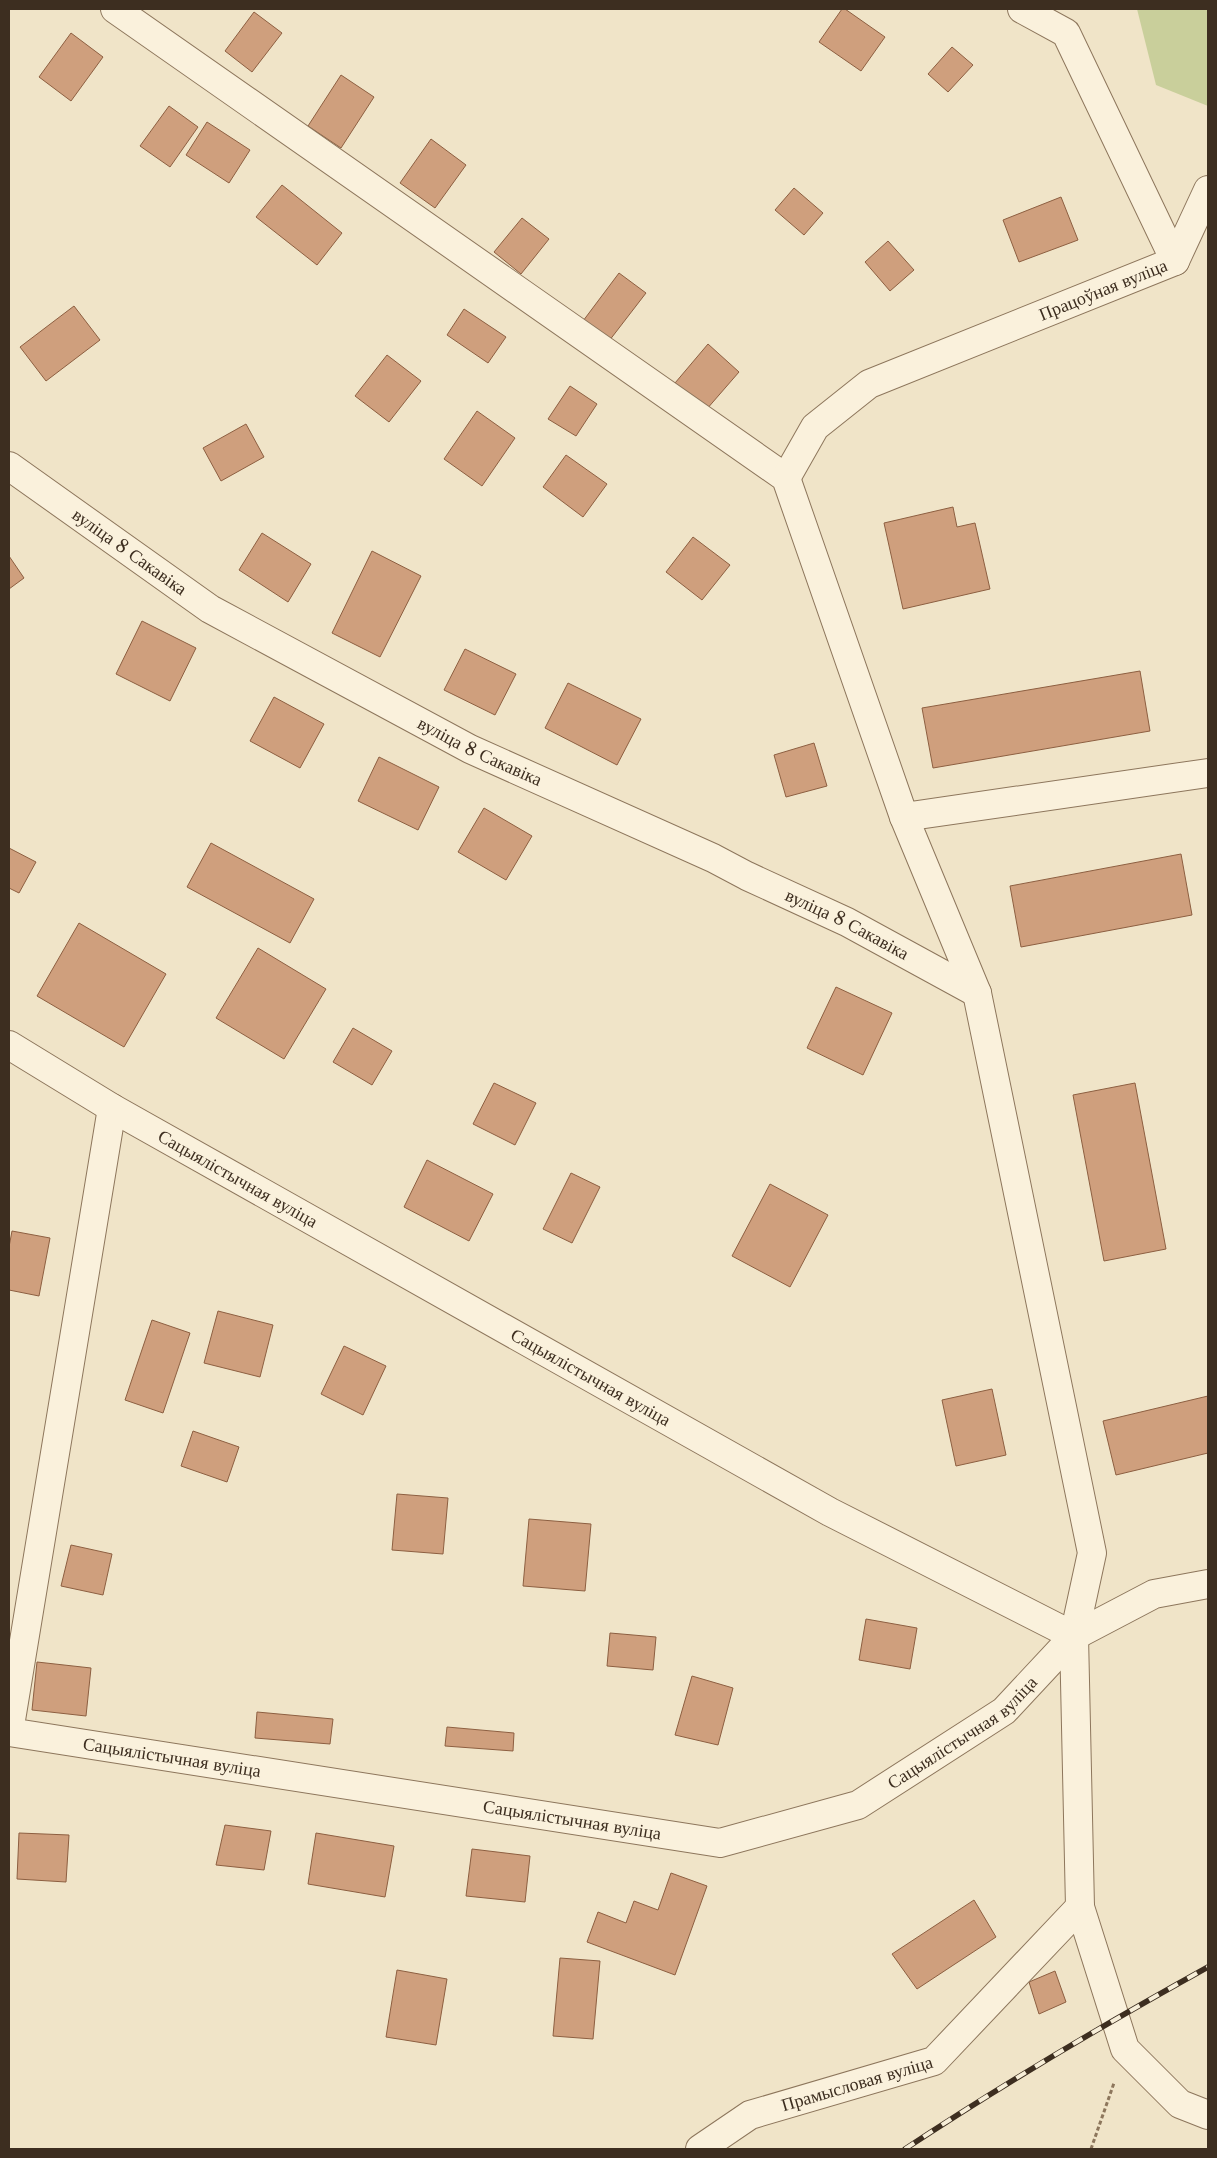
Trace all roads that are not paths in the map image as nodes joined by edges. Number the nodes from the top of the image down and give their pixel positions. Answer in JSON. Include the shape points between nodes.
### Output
{"nodes":[{"id":1,"x":115,"y":9,"type":"edge"},
{"id":2,"x":1022,"y":9,"type":"edge"},
{"id":3,"x":1054,"y":9,"type":"edge"},
{"id":4,"x":1066,"y":33,"type":"junction"},
{"id":5,"x":1208,"y":190,"type":"edge"},
{"id":6,"x":1175,"y":261,"type":"junction"},
{"id":7,"x":9,"y":466,"type":"edge"},
{"id":8,"x":786,"y":478,"type":"junction"},
{"id":9,"x":1208,"y":773,"type":"edge"},
{"id":10,"x":904,"y":818,"type":"junction"},
{"id":11,"x":977,"y":993,"type":"junction"},
{"id":12,"x":9,"y":1045,"type":"edge"},
{"id":13,"x":112,"y":1108,"type":"junction"},
{"id":14,"x":1208,"y":1584,"type":"edge"},
{"id":15,"x":1074,"y":1636,"type":"junction"},
{"id":16,"x":9,"y":1732,"type":"edge"},
{"id":17,"x":1080,"y":1907,"type":"junction"},
{"id":18,"x":1208,"y":2114,"type":"edge"},
{"id":19,"x":700,"y":2149,"type":"edge"}],
"edges":[{"from":1,"to":8,"type":"street"},
{"from":2,"to":4,"type":"street"},
{"from":3,"to":4,"type":"street","name":"Працоўная вуліца"},
{"from":4,"to":6,"type":"street","name":"Працоўная вуліца"},
{"from":5,"to":6,"type":"street"},
{"from":6,"to":8,"type":"street","name":"Працоўная вуліца","via":[[869,384],[815,427]]},
{"from":7,"to":11,"type":"street","name":"вуліца 8 Сакавіка","via":[[210,609],[470,749],[847,922]]},
{"from":8,"to":10,"type":"street"},
{"from":9,"to":10,"type":"street"},
{"from":10,"to":11,"type":"street"},
{"from":11,"to":15,"type":"street","via":[[1092,1553]]},
{"from":12,"to":13,"type":"street","name":"Сацыялістычная вуліца"},
{"from":13,"to":15,"type":"street","name":"Сацыялістычная вуліца","via":[[830,1512]]},
{"from":13,"to":16,"type":"street","name":"Сацыялістычная вуліца"},
{"from":14,"to":15,"type":"street","name":"Сацыялістычная вуліца","via":[[1154,1594]]},
{"from":15,"to":16,"type":"street","name":"Сацыялістычная вуліца","via":[[1004,1710],[858,1805],[720,1843]]},
{"from":15,"to":17,"type":"street"},
{"from":17,"to":18,"type":"street","via":[[1125,2049],[1180,2104]]},
{"from":17,"to":19,"type":"street","name":"Прамысловая вуліца","via":[[934,2061],[750,2115]]}]}
